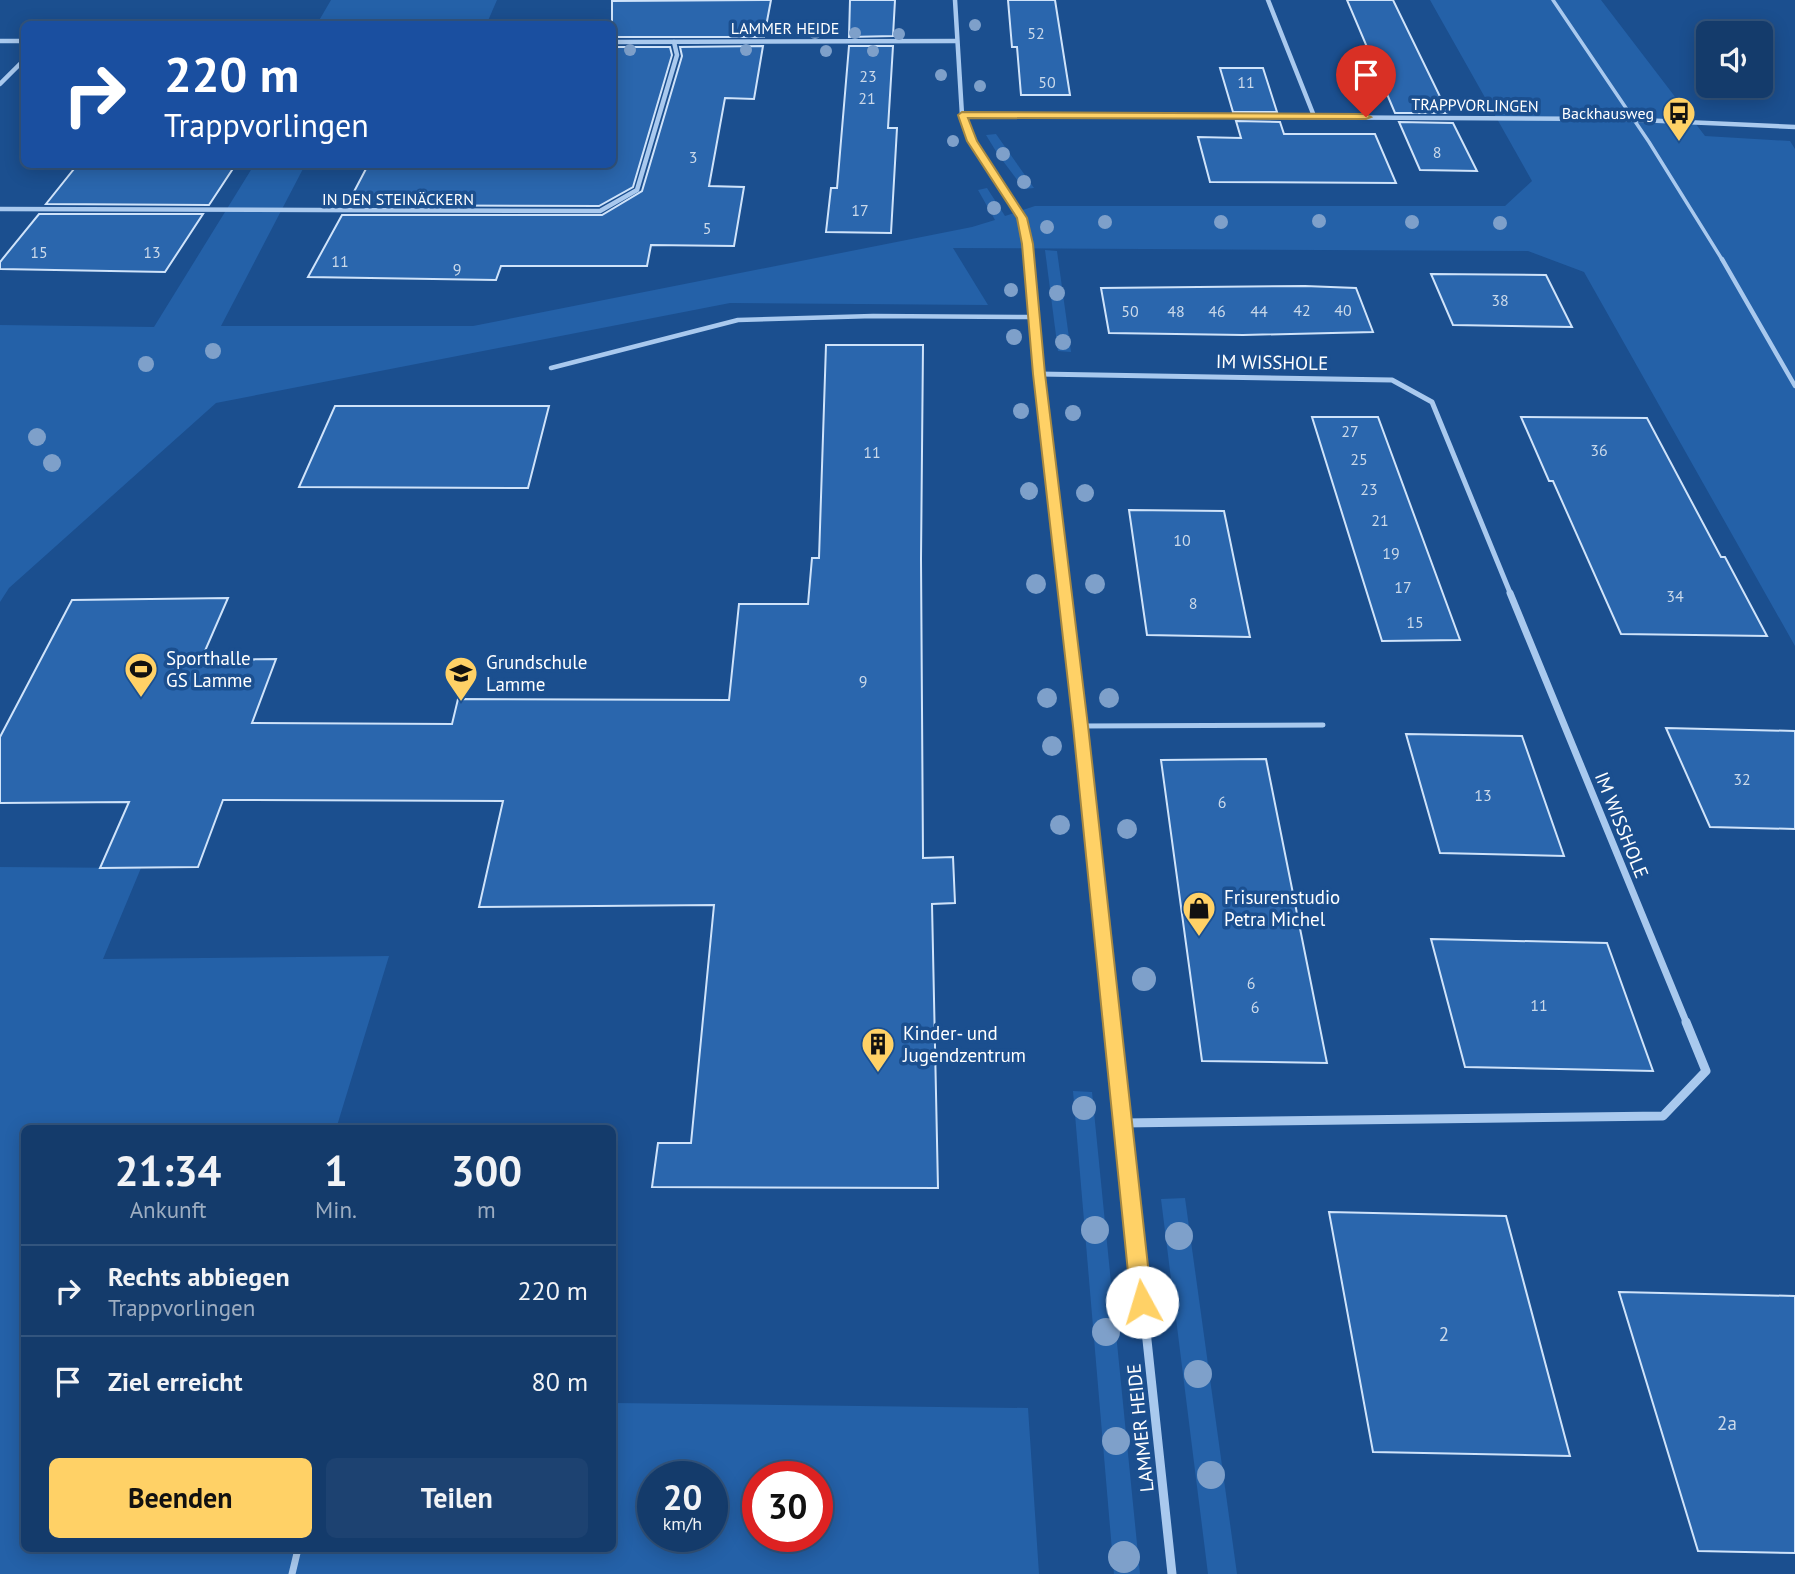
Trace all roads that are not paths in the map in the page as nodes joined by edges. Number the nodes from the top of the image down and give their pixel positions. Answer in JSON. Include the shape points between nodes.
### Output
{"nodes":[{"id":1,"x":955,"y":0,"type":"edge"},
{"id":2,"x":1268,"y":0,"type":"edge"},
{"id":3,"x":1553,"y":0,"type":"edge"},
{"id":4,"x":0,"y":41,"type":"edge"},
{"id":5,"x":21,"y":41,"type":"edge"},
{"id":6,"x":957,"y":41,"type":"junction"},
{"id":7,"x":616,"y":42,"type":"edge"},
{"id":8,"x":674,"y":42,"type":"junction"},
{"id":9,"x":21,"y":63,"type":"edge"},
{"id":10,"x":0,"y":84,"type":"edge"},
{"id":11,"x":962,"y":115,"type":"junction"},
{"id":12,"x":1314,"y":116,"type":"junction"},
{"id":13,"x":1637,"y":120,"type":"junction"},
{"id":14,"x":1795,"y":127,"type":"edge"},
{"id":15,"x":0,"y":209,"type":"edge"},
{"id":16,"x":1034,"y":317,"type":"junction"},
{"id":17,"x":551,"y":368,"type":"dead end"},
{"id":18,"x":1039,"y":374,"type":"junction"},
{"id":19,"x":1795,"y":386,"type":"edge"},
{"id":20,"x":1323,"y":725,"type":"dead end"},
{"id":21,"x":1081,"y":726,"type":"junction"},
{"id":22,"x":1123,"y":1123,"type":"junction"},
{"id":23,"x":297,"y":1552,"type":"edge"},
{"id":24,"x":292,"y":1574,"type":"edge"},
{"id":25,"x":1172,"y":1574,"type":"edge"}],
"edges":[{"from":1,"to":6,"type":"street","name":"LAMMER HEIDE"},
{"from":2,"to":12,"type":"street"},
{"from":3,"to":13,"type":"lane"},
{"from":4,"to":5,"type":"street"},
{"from":6,"to":8,"type":"street","name":"LAMMER HEIDE"},
{"from":6,"to":11,"type":"street","name":"LAMMER HEIDE"},
{"from":7,"to":8,"type":"street","name":"LAMMER HEIDE"},
{"from":8,"to":15,"type":"street","name":"IN DEN STEINÄCKERN","via":[[677,55],[637,190],[600,211]]},
{"from":9,"to":10,"type":"street"},
{"from":11,"to":12,"type":"street","name":"TRAPPVORLINGEN"},
{"from":11,"to":16,"type":"street","name":"LAMMER HEIDE","via":[[972,141],[1022,218]]},
{"from":12,"to":13,"type":"street","name":"TRAPPVORLINGEN"},
{"from":13,"to":14,"type":"street"},
{"from":13,"to":19,"type":"lane"},
{"from":16,"to":17,"type":"lane","via":[[738,320]]},
{"from":16,"to":18,"type":"street","name":"LAMMER HEIDE"},
{"from":18,"to":21,"type":"street","name":"LAMMER HEIDE"},
{"from":18,"to":22,"type":"street","name":"IM WISSHOLE","via":[[1392,380],[1432,402],[1706,1071],[1663,1116]]},
{"from":20,"to":21,"type":"lane"},
{"from":21,"to":22,"type":"street","name":"LAMMER HEIDE"},
{"from":22,"to":25,"type":"street","name":"LAMMER HEIDE"},
{"from":23,"to":24,"type":"lane"}]}
